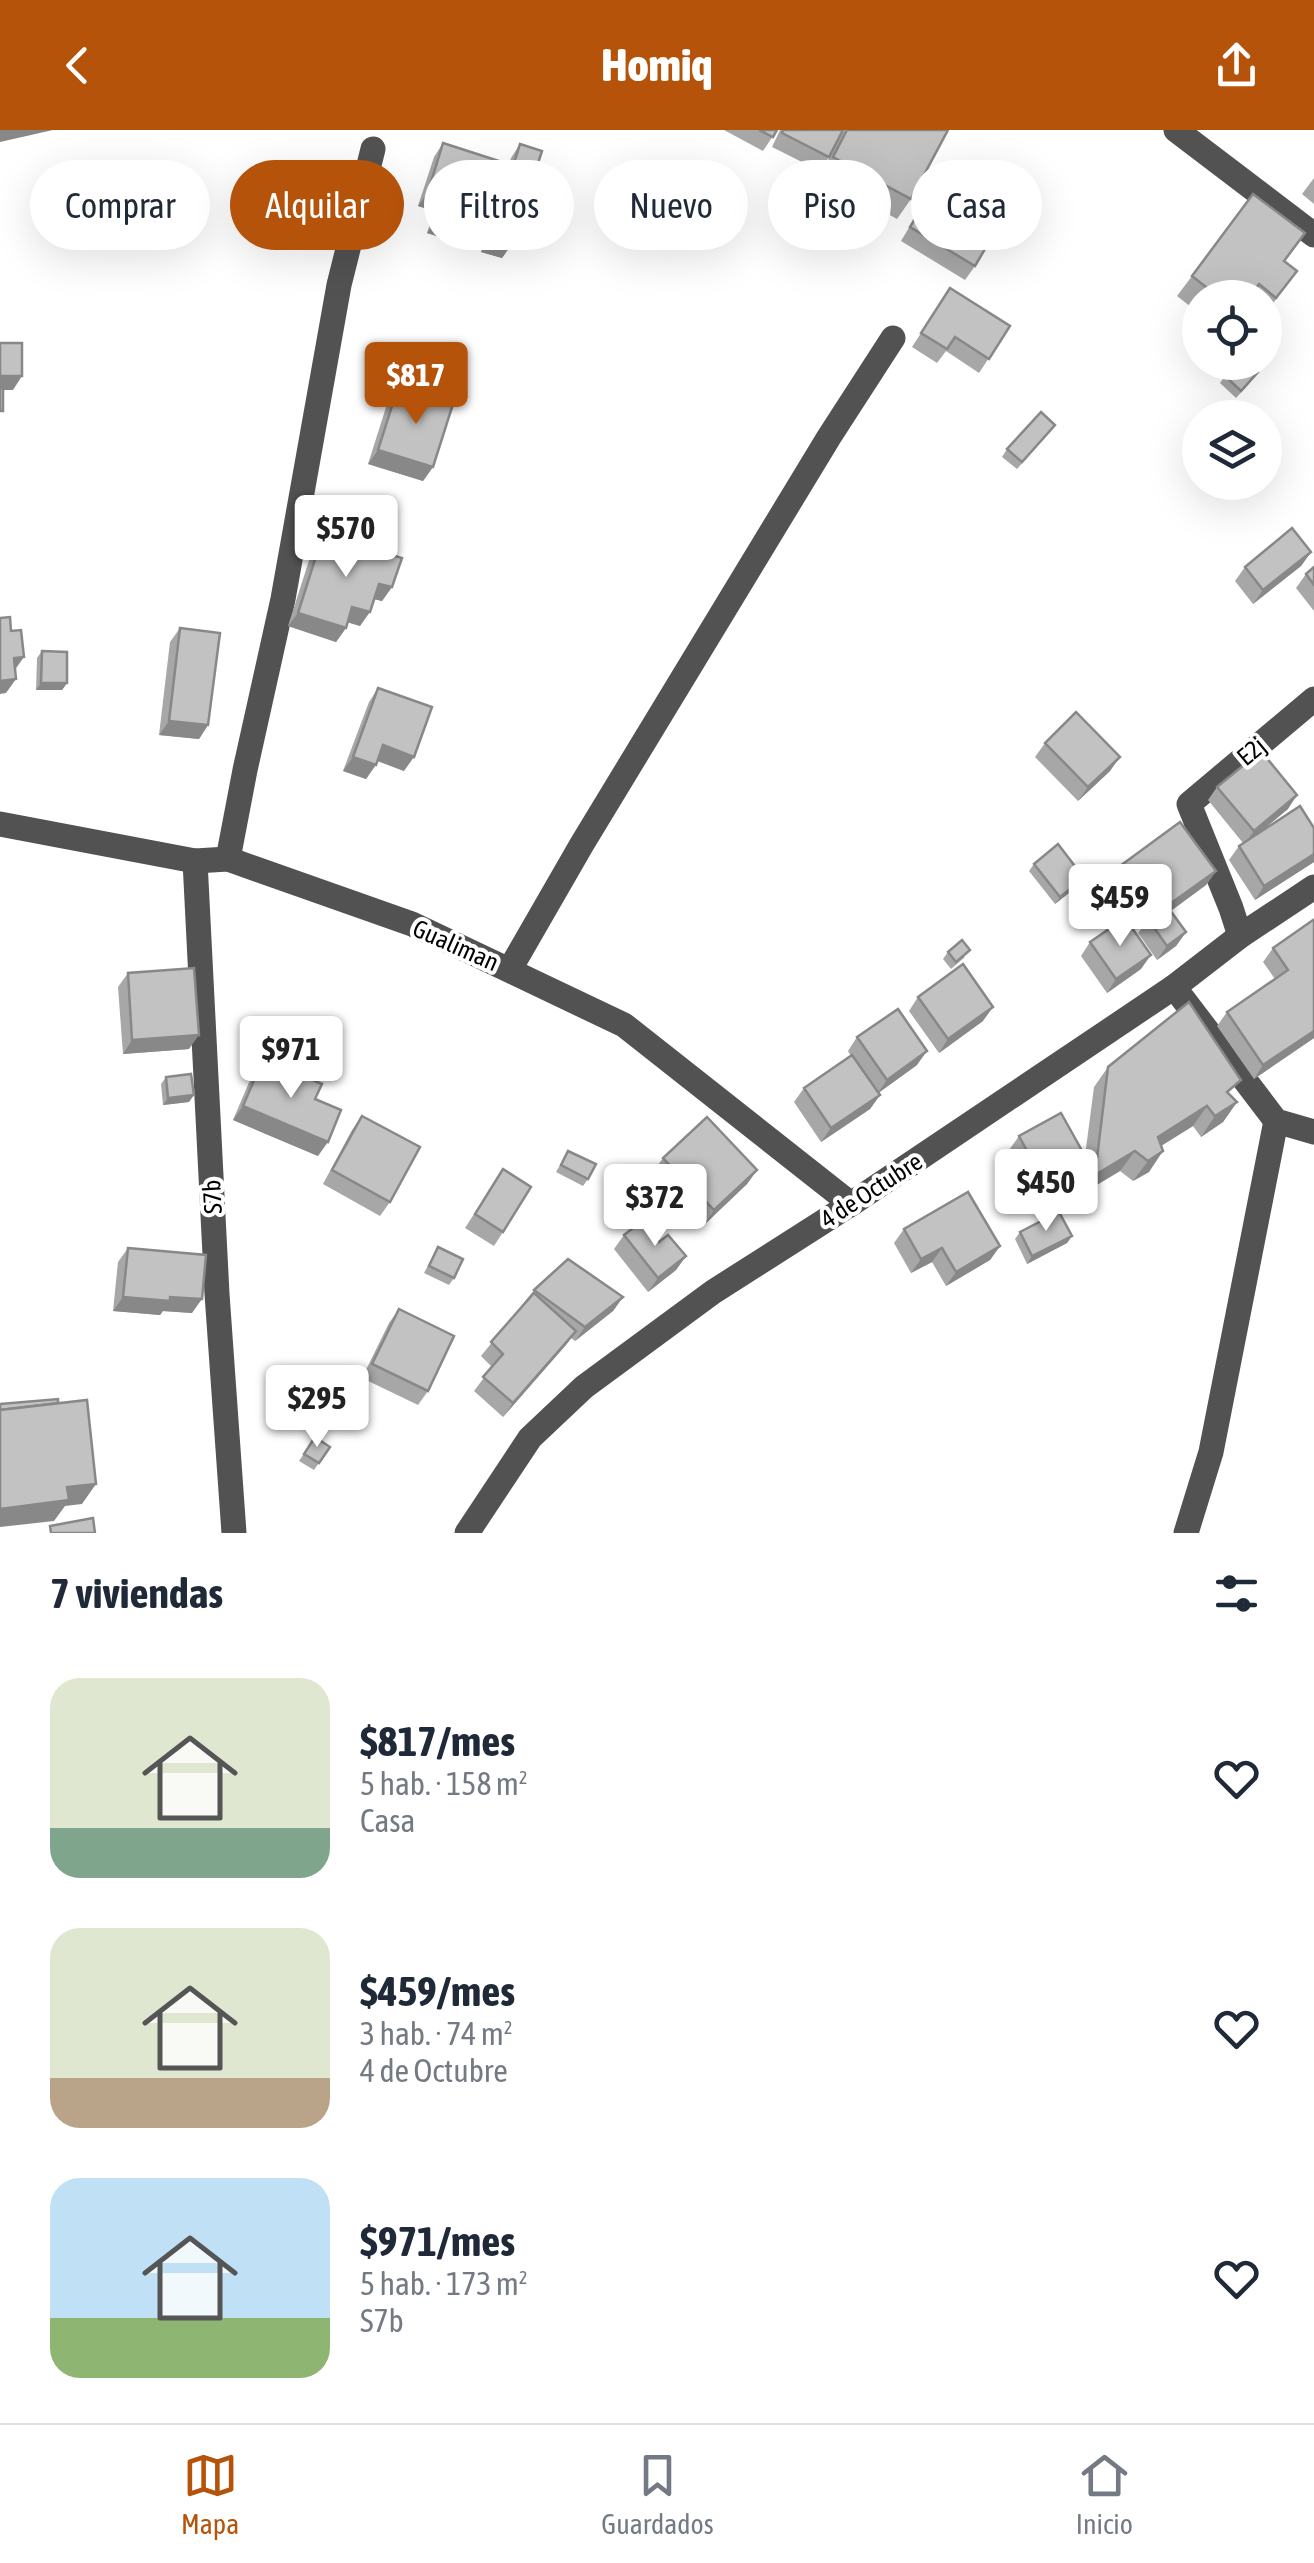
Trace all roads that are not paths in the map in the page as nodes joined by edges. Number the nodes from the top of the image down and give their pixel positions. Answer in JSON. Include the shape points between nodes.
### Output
{"nodes":[{"id":1,"x":1176,"y":130,"type":"edge"},
{"id":2,"x":373,"y":149,"type":"dead end"},
{"id":3,"x":1314,"y":235,"type":"edge"},
{"id":4,"x":892,"y":338,"type":"dead end"},
{"id":5,"x":1314,"y":699,"type":"edge"},
{"id":6,"x":0,"y":824,"type":"edge"},
{"id":7,"x":228,"y":859,"type":"junction"},
{"id":8,"x":195,"y":861,"type":"junction"},
{"id":9,"x":1314,"y":887,"type":"edge"},
{"id":10,"x":1240,"y":936,"type":"junction"},
{"id":11,"x":510,"y":969,"type":"junction"},
{"id":12,"x":1174,"y":987,"type":"junction"},
{"id":13,"x":1276,"y":1122,"type":"junction"},
{"id":14,"x":1314,"y":1132,"type":"edge"},
{"id":15,"x":851,"y":1204,"type":"junction"},
{"id":16,"x":234,"y":1533,"type":"edge"},
{"id":17,"x":466,"y":1533,"type":"edge"},
{"id":18,"x":1186,"y":1533,"type":"edge"}],
"edges":[{"from":1,"to":3,"type":"street"},
{"from":2,"to":7,"type":"street","via":[[338,285]]},
{"from":4,"to":11,"type":"street"},
{"from":5,"to":10,"type":"street","name":"E2j","via":[[1188,804]]},
{"from":6,"to":8,"type":"street","name":"Gualiman"},
{"from":7,"to":8,"type":"street","name":"Gualiman"},
{"from":7,"to":11,"type":"street","name":"Gualiman","via":[[412,924]]},
{"from":8,"to":16,"type":"street","name":"S7b"},
{"from":9,"to":10,"type":"street","name":"4 de Octubre"},
{"from":10,"to":12,"type":"street","name":"4 de Octubre"},
{"from":11,"to":15,"type":"street","name":"Gualiman","via":[[624,1026]]},
{"from":12,"to":13,"type":"street"},
{"from":12,"to":15,"type":"street","name":"4 de Octubre"},
{"from":13,"to":14,"type":"street"},
{"from":13,"to":18,"type":"street","via":[[1212,1452]]},
{"from":15,"to":17,"type":"street","name":"4 de Octubre","via":[[713,1292],[584,1387],[530,1438]]}]}
